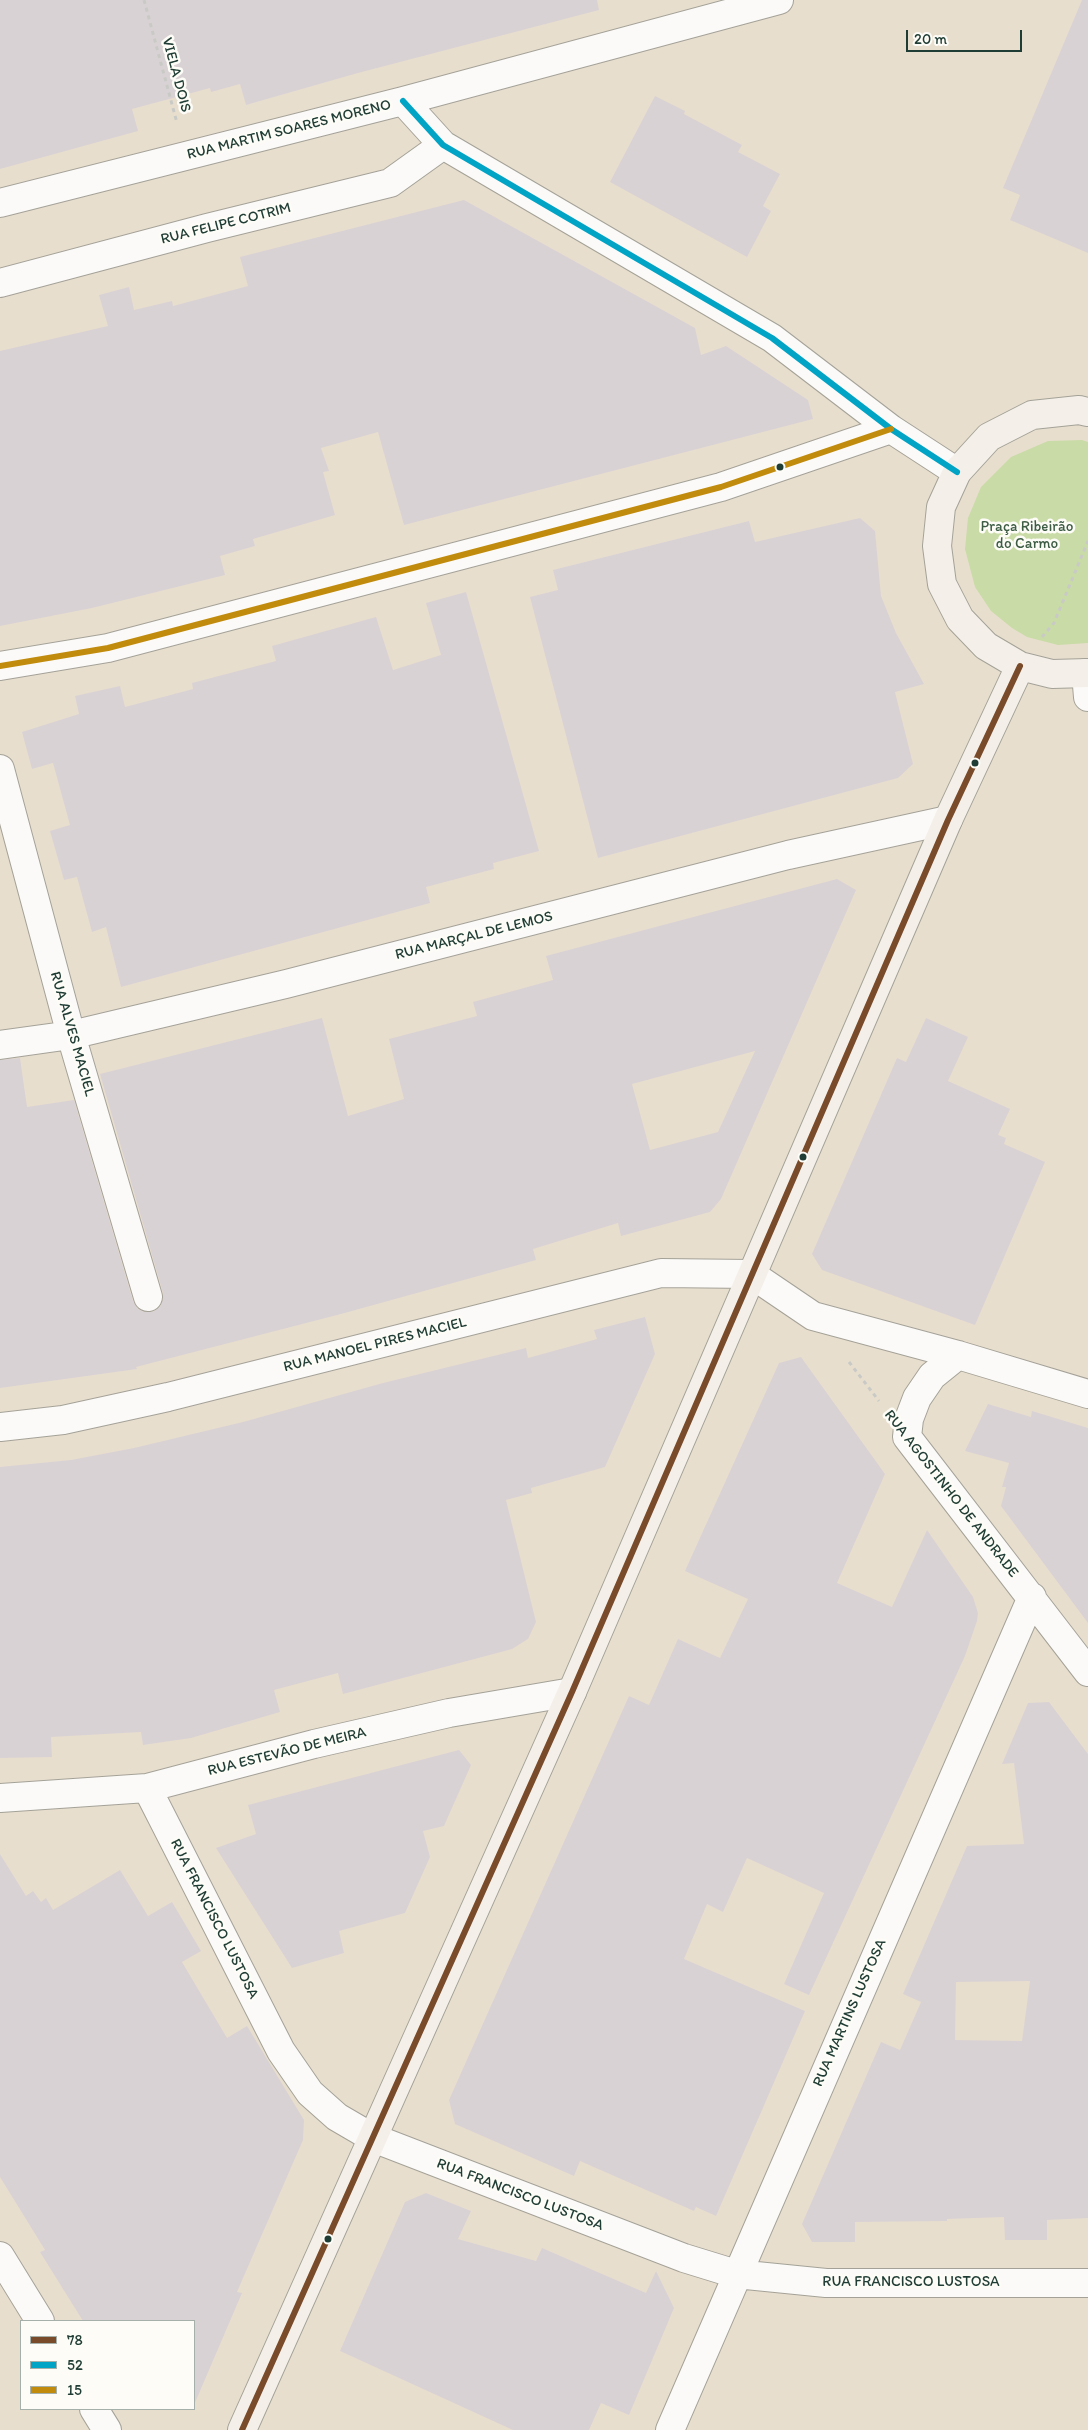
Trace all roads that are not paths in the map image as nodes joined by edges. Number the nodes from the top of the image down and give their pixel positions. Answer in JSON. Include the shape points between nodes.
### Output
{"nodes":[{"id":1,"x":780,"y":0,"type":"edge"},
{"id":2,"x":402,"y":102,"type":"junction"},
{"id":3,"x":443,"y":145,"type":"junction"},
{"id":4,"x":0,"y":203,"type":"edge"},
{"id":5,"x":0,"y":283,"type":"edge"},
{"id":6,"x":1088,"y":412,"type":"edge"},
{"id":7,"x":891,"y":429,"type":"junction"},
{"id":8,"x":957,"y":472,"type":"junction"},
{"id":9,"x":0,"y":666,"type":"edge"},
{"id":10,"x":1020,"y":666,"type":"junction"},
{"id":11,"x":1087,"y":681,"type":"edge"},
{"id":12,"x":0,"y":769,"type":"edge"},
{"id":13,"x":948,"y":820,"type":"junction"},
{"id":14,"x":71,"y":1034,"type":"junction"},
{"id":15,"x":0,"y":1045,"type":"edge"},
{"id":16,"x":751,"y":1274,"type":"junction"},
{"id":17,"x":148,"y":1297,"type":"dead end"},
{"id":18,"x":958,"y":1355,"type":"junction"},
{"id":19,"x":1088,"y":1394,"type":"edge"},
{"id":20,"x":0,"y":1428,"type":"edge"},
{"id":21,"x":1032,"y":1598,"type":"junction"},
{"id":22,"x":1088,"y":1672,"type":"edge"},
{"id":23,"x":572,"y":1692,"type":"junction"},
{"id":24,"x":147,"y":1788,"type":"junction"},
{"id":25,"x":0,"y":1798,"type":"edge"},
{"id":26,"x":373,"y":2138,"type":"junction"},
{"id":27,"x":0,"y":2256,"type":"edge"},
{"id":28,"x":736,"y":2274,"type":"junction"},
{"id":29,"x":1088,"y":2282,"type":"edge"},
{"id":30,"x":39,"y":2320,"type":"edge"},
{"id":31,"x":95,"y":2410,"type":"edge"},
{"id":32,"x":107,"y":2430,"type":"edge"},
{"id":33,"x":242,"y":2430,"type":"edge"},
{"id":34,"x":670,"y":2430,"type":"edge"}],
"edges":[{"from":1,"to":2,"type":"street","name":"RUA MARTIM SOARES MORENO"},
{"from":2,"to":3,"type":"street"},
{"from":2,"to":4,"type":"street","name":"RUA MARTIM SOARES MORENO"},
{"from":3,"to":5,"type":"street","name":"RUA FELIPE COTRIM","via":[[390,183]]},
{"from":3,"to":7,"type":"street","via":[[772,338]]},
{"from":6,"to":8,"type":"street","via":[[1032,415],[989,437]]},
{"from":7,"to":8,"type":"street"},
{"from":7,"to":9,"type":"street","via":[[720,487],[108,648]]},
{"from":8,"to":10,"type":"street","via":[[941,507],[937,546],[942,584],[960,619],[986,646]]},
{"from":10,"to":11,"type":"street"},
{"from":10,"to":13,"type":"street"},
{"from":12,"to":14,"type":"street","name":"RUA ALVES MACIEL"},
{"from":13,"to":14,"type":"street","name":"RUA MARÇAL DE LEMOS","via":[[788,855],[295,982]]},
{"from":13,"to":16,"type":"street"},
{"from":14,"to":15,"type":"street","name":"RUA MARÇAL DE LEMOS"},
{"from":14,"to":17,"type":"street","name":"RUA ALVES MACIEL"},
{"from":16,"to":18,"type":"street","via":[[813,1316]]},
{"from":16,"to":20,"type":"street","name":"RUA MANOEL PIRES MACIEL","via":[[661,1274],[168,1397],[63,1420]]},
{"from":16,"to":23,"type":"street"},
{"from":18,"to":19,"type":"street"},
{"from":18,"to":21,"type":"street","name":"RUA AGOSTINHO DE ANDRADE","via":[[932,1376],[917,1398],[909,1419],[907,1437]]},
{"from":21,"to":22,"type":"street","name":"RUA AGOSTINHO DE ANDRADE"},
{"from":21,"to":28,"type":"street","name":"RUA MARTINS LUSTOSA"},
{"from":23,"to":24,"type":"street","name":"RUA ESTEVÃO DE MEIRA","via":[[449,1713]]},
{"from":23,"to":26,"type":"street"},
{"from":24,"to":25,"type":"street","name":"RUA ESTEVÃO DE MEIRA"},
{"from":24,"to":26,"type":"street","name":"RUA FRANCISCO LUSTOSA","via":[[281,2051],[310,2093],[337,2118]]},
{"from":26,"to":28,"type":"street","name":"RUA FRANCISCO LUSTOSA","via":[[684,2258]]},
{"from":26,"to":33,"type":"street"},
{"from":27,"to":30,"type":"street"},
{"from":28,"to":29,"type":"street","name":"RUA FRANCISCO LUSTOSA","via":[[826,2283]]},
{"from":28,"to":34,"type":"street","name":"RUA MARTINS LUSTOSA"},
{"from":31,"to":32,"type":"street"}]}
